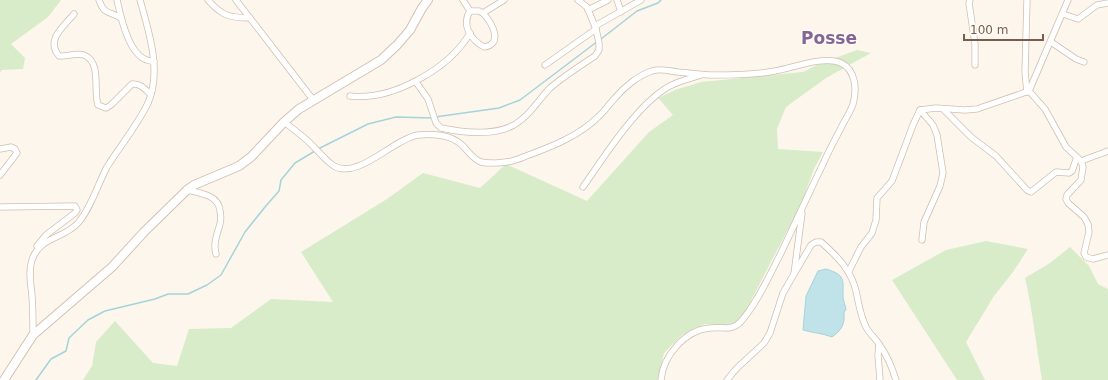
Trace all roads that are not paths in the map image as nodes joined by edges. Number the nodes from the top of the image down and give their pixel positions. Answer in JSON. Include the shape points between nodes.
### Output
{"nodes":[{"id":1,"x":99,"y":0,"type":"edge"},
{"id":2,"x":117,"y":0,"type":"edge"},
{"id":3,"x":140,"y":0,"type":"edge"},
{"id":4,"x":208,"y":0,"type":"edge"},
{"id":5,"x":236,"y":0,"type":"edge"},
{"id":6,"x":428,"y":0,"type":"edge"},
{"id":7,"x":463,"y":0,"type":"edge"},
{"id":8,"x":504,"y":0,"type":"edge"},
{"id":9,"x":578,"y":0,"type":"edge"},
{"id":10,"x":608,"y":0,"type":"edge"},
{"id":11,"x":617,"y":0,"type":"edge"},
{"id":12,"x":641,"y":0,"type":"edge"},
{"id":13,"x":970,"y":0,"type":"edge"},
{"id":14,"x":1027,"y":0,"type":"edge"},
{"id":15,"x":1068,"y":0,"type":"edge"},
{"id":16,"x":1108,"y":4,"type":"edge"},
{"id":17,"x":588,"y":10,"type":"junction"},
{"id":18,"x":470,"y":11,"type":"junction"},
{"id":19,"x":621,"y":12,"type":"junction"},
{"id":20,"x":483,"y":13,"type":"junction"},
{"id":21,"x":74,"y":14,"type":"dead end"},
{"id":22,"x":1063,"y":14,"type":"junction"},
{"id":23,"x":121,"y":18,"type":"junction"},
{"id":24,"x":250,"y":18,"type":"junction"},
{"id":25,"x":595,"y":27,"type":"junction"},
{"id":26,"x":470,"y":33,"type":"junction"},
{"id":27,"x":1051,"y":42,"type":"junction"},
{"id":28,"x":154,"y":61,"type":"junction"},
{"id":29,"x":1084,"y":62,"type":"dead end"},
{"id":30,"x":976,"y":64,"type":"dead end"},
{"id":31,"x":545,"y":65,"type":"dead end"},
{"id":32,"x":703,"y":75,"type":"junction"},
{"id":33,"x":416,"y":82,"type":"junction"},
{"id":34,"x":1028,"y":92,"type":"junction"},
{"id":35,"x":150,"y":94,"type":"junction"},
{"id":36,"x":350,"y":96,"type":"dead end"},
{"id":37,"x":314,"y":101,"type":"junction"},
{"id":38,"x":943,"y":109,"type":"junction"},
{"id":39,"x":920,"y":110,"type":"junction"},
{"id":40,"x":284,"y":122,"type":"junction"},
{"id":41,"x":0,"y":149,"type":"edge"},
{"id":42,"x":1108,"y":151,"type":"edge"},
{"id":43,"x":1079,"y":159,"type":"junction"},
{"id":44,"x":0,"y":175,"type":"edge"},
{"id":45,"x":583,"y":187,"type":"dead end"},
{"id":46,"x":187,"y":190,"type":"junction"},
{"id":47,"x":802,"y":206,"type":"junction"},
{"id":48,"x":0,"y":207,"type":"edge"},
{"id":49,"x":922,"y":240,"type":"dead end"},
{"id":50,"x":36,"y":252,"type":"junction"},
{"id":51,"x":216,"y":254,"type":"dead end"},
{"id":52,"x":1108,"y":255,"type":"edge"},
{"id":53,"x":849,"y":271,"type":"junction"},
{"id":54,"x":794,"y":274,"type":"junction"},
{"id":55,"x":33,"y":336,"type":"junction"},
{"id":56,"x":880,"y":344,"type":"junction"},
{"id":57,"x":4,"y":380,"type":"edge"},
{"id":58,"x":661,"y":380,"type":"edge"},
{"id":59,"x":727,"y":380,"type":"edge"},
{"id":60,"x":880,"y":380,"type":"edge"},
{"id":61,"x":896,"y":380,"type":"edge"}],
"edges":[{"from":1,"to":23,"type":"street","via":[[104,10]]},
{"from":2,"to":23,"type":"street"},
{"from":3,"to":28,"type":"street"},
{"from":4,"to":24,"type":"street","via":[[216,10],[227,16]]},
{"from":5,"to":24,"type":"street"},
{"from":6,"to":37,"type":"street","via":[[410,30],[381,60]]},
{"from":7,"to":18,"type":"street"},
{"from":8,"to":20,"type":"street"},
{"from":9,"to":17,"type":"street"},
{"from":10,"to":17,"type":"street"},
{"from":11,"to":19,"type":"street"},
{"from":12,"to":19,"type":"street"},
{"from":13,"to":30,"type":"street"},
{"from":14,"to":34,"type":"street","via":[[1025,65]]},
{"from":15,"to":22,"type":"street"},
{"from":16,"to":22,"type":"street","via":[[1097,5],[1078,19]]},
{"from":17,"to":25,"type":"street"},
{"from":18,"to":20,"type":"street"},
{"from":18,"to":26,"type":"street","via":[[466,20]]},
{"from":19,"to":25,"type":"street"},
{"from":20,"to":26,"type":"street","via":[[493,29],[496,37],[494,42],[484,47],[474,40]]},
{"from":21,"to":35,"type":"street","via":[[56,35],[54,47],[59,56],[84,55],[93,63],[96,70],[98,105],[106,108],[136,83]]},
{"from":22,"to":27,"type":"street"},
{"from":23,"to":28,"type":"street","via":[[138,55],[148,61]]},
{"from":24,"to":37,"type":"street"},
{"from":25,"to":31,"type":"street"},
{"from":25,"to":33,"type":"street","via":[[599,50],[595,56],[559,81],[520,121],[506,130],[492,132],[441,128],[436,123],[428,99]]},
{"from":26,"to":33,"type":"street","via":[[454,54]]},
{"from":27,"to":29,"type":"street"},
{"from":27,"to":34,"type":"street"},
{"from":28,"to":35,"type":"street"},
{"from":32,"to":40,"type":"street","via":[[652,71],[639,77],[616,96],[587,127],[562,141],[512,161],[478,161],[460,143],[435,134],[414,136],[360,166],[336,167]]},
{"from":32,"to":45,"type":"street","via":[[674,84],[659,92],[618,139]]},
{"from":32,"to":47,"type":"street","via":[[742,75],[819,61],[839,62],[848,69],[854,79],[856,90],[853,106]]},
{"from":33,"to":36,"type":"street","via":[[393,91],[359,97]]},
{"from":34,"to":38,"type":"street","via":[[977,109]]},
{"from":34,"to":43,"type":"street","via":[[1045,109],[1066,147]]},
{"from":35,"to":50,"type":"street","via":[[141,116],[105,171],[80,220],[71,229],[42,244]]},
{"from":37,"to":40,"type":"street","via":[[299,109]]},
{"from":38,"to":39,"type":"street"},
{"from":38,"to":43,"type":"street","via":[[996,156],[1030,192],[1056,172],[1069,174]]},
{"from":39,"to":49,"type":"street","via":[[933,125],[937,135],[943,173],[924,222]]},
{"from":39,"to":53,"type":"street","via":[[892,181],[877,198],[876,220],[872,233]]},
{"from":40,"to":46,"type":"street","via":[[247,161]]},
{"from":41,"to":44,"type":"street","via":[[11,147],[16,153]]},
{"from":42,"to":43,"type":"street"},
{"from":43,"to":52,"type":"street","via":[[1083,167],[1081,180],[1066,199],[1088,224],[1089,232],[1084,253],[1086,257],[1093,259]]},
{"from":46,"to":51,"type":"street","via":[[216,200],[221,221],[214,246]]},
{"from":46,"to":55,"type":"street","via":[[112,267]]},
{"from":47,"to":54,"type":"street"},
{"from":47,"to":58,"type":"street","via":[[772,270],[742,320],[729,329],[699,330],[683,340],[670,353]]},
{"from":48,"to":50,"type":"street","via":[[75,206],[75,213],[39,242]]},
{"from":50,"to":55,"type":"street","via":[[30,269]]},
{"from":53,"to":54,"type":"street","via":[[828,248],[821,242],[816,242],[811,245]]},
{"from":53,"to":56,"type":"street","via":[[861,317]]},
{"from":54,"to":59,"type":"street","via":[[783,293],[770,333],[764,343]]},
{"from":55,"to":57,"type":"street"},
{"from":56,"to":60,"type":"street"},
{"from":56,"to":61,"type":"street","via":[[893,368]]}]}
